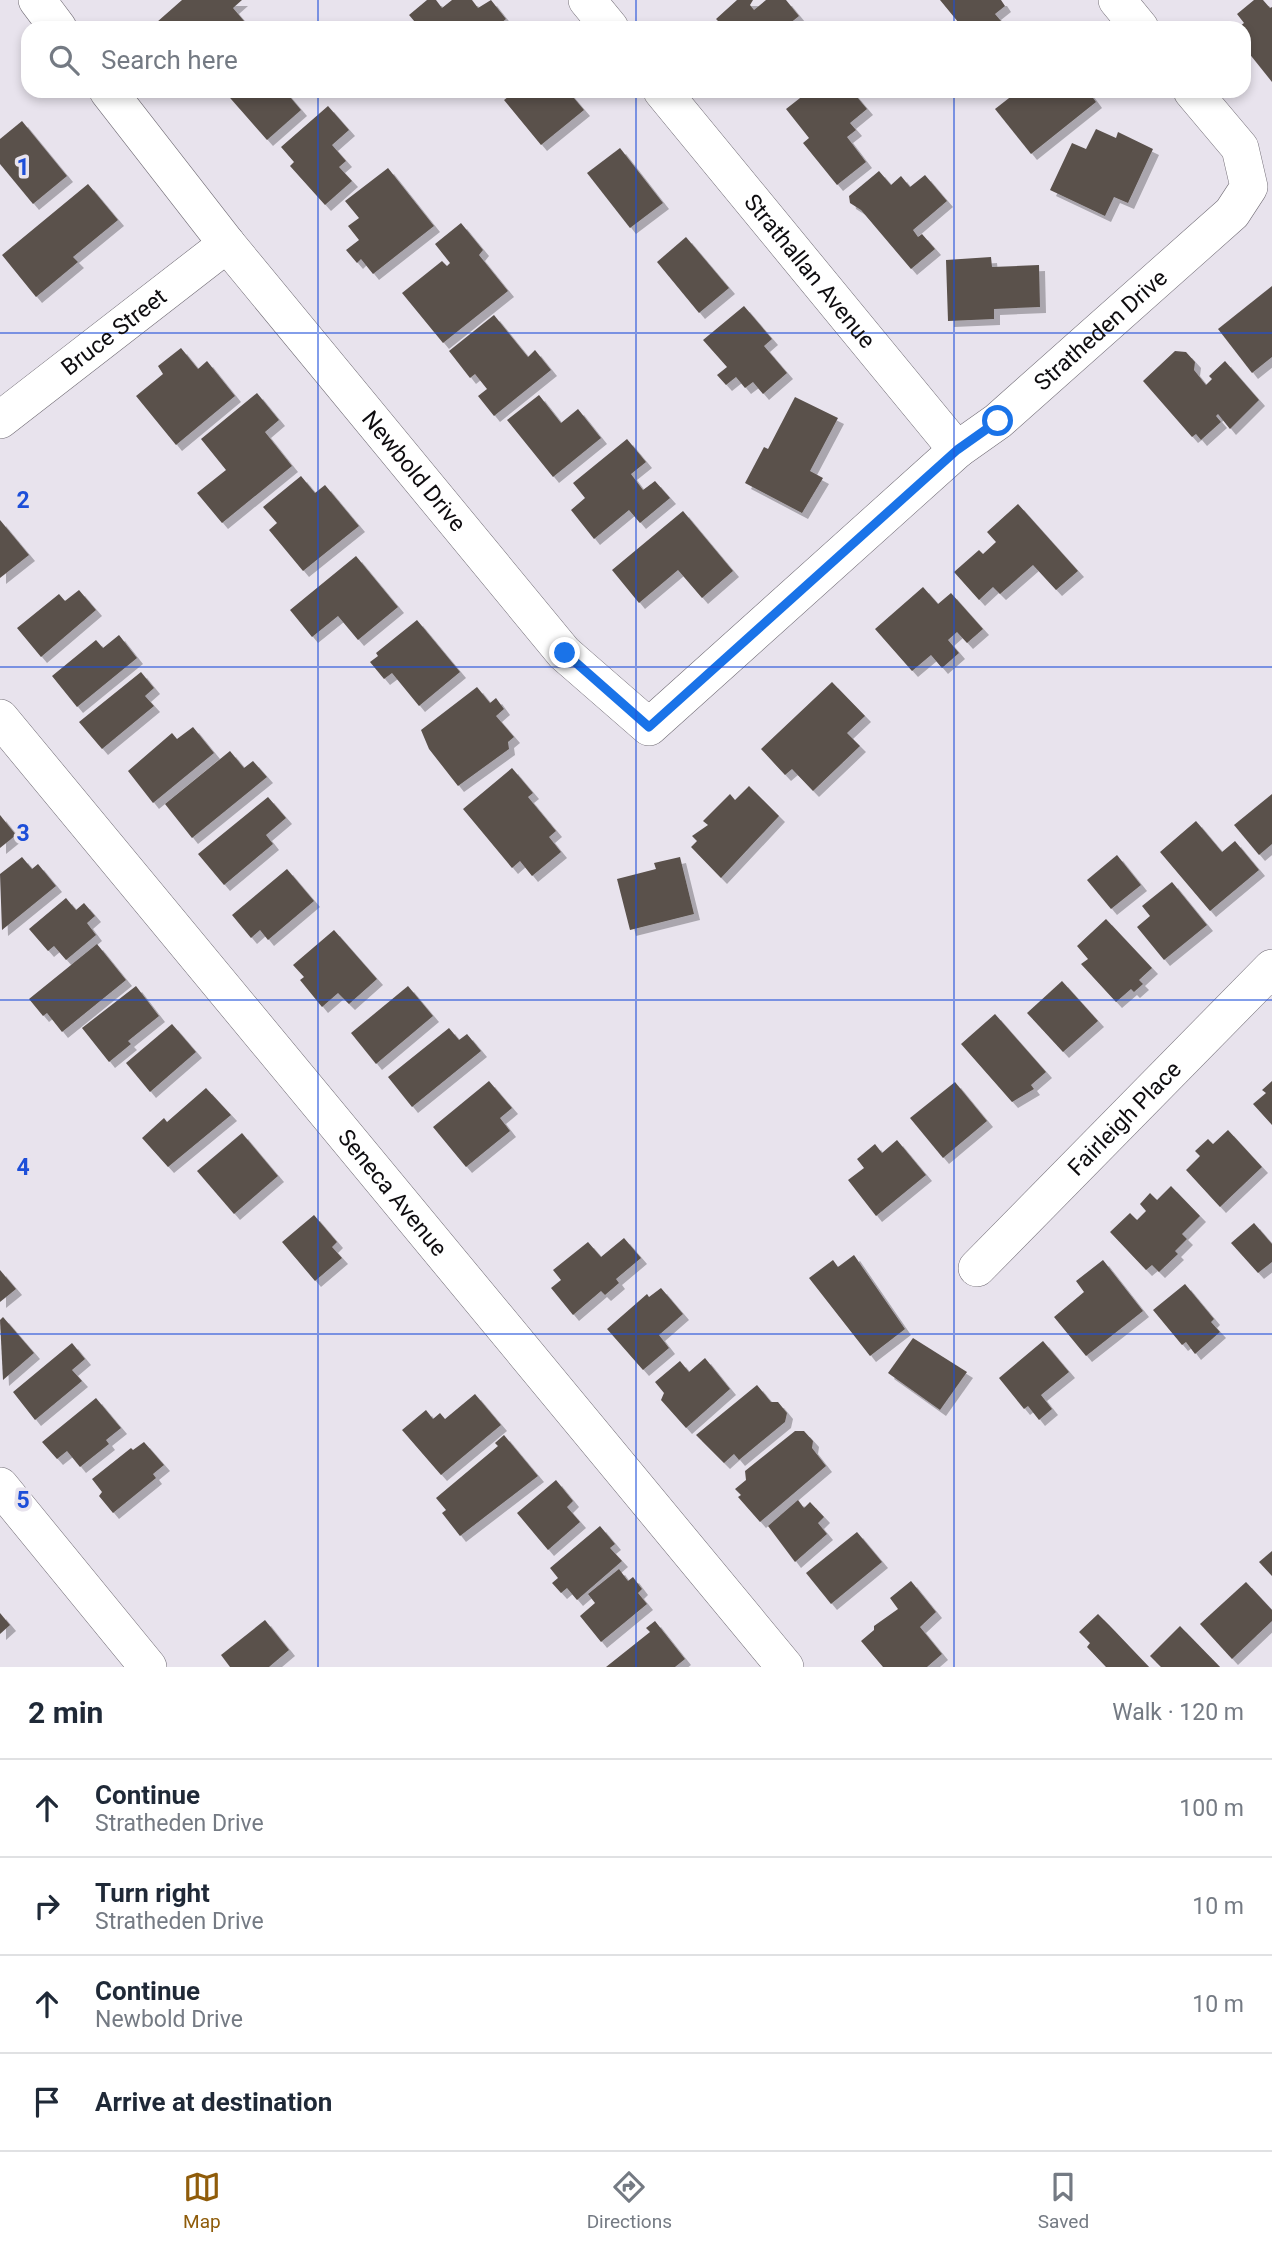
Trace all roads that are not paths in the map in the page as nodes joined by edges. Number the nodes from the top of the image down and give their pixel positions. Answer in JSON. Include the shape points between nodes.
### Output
{"nodes":[{"id":1,"x":37,"y":0,"type":"edge"},
{"id":2,"x":587,"y":0,"type":"edge"},
{"id":3,"x":1117,"y":0,"type":"edge"},
{"id":4,"x":53,"y":21,"type":"edge"},
{"id":5,"x":604,"y":21,"type":"edge"},
{"id":6,"x":1134,"y":21,"type":"edge"},
{"id":7,"x":113,"y":98,"type":"edge"},
{"id":8,"x":668,"y":98,"type":"edge"},
{"id":9,"x":1198,"y":98,"type":"edge"},
{"id":10,"x":227,"y":244,"type":"junction"},
{"id":11,"x":0,"y":420,"type":"edge"},
{"id":12,"x":957,"y":450,"type":"junction"},
{"id":13,"x":608,"y":691,"type":"joint"},
{"id":14,"x":0,"y":718,"type":"edge"},
{"id":15,"x":1272,"y":968,"type":"edge"},
{"id":16,"x":977,"y":1268,"type":"dead end"},
{"id":17,"x":0,"y":1486,"type":"edge"},
{"id":18,"x":148,"y":1667,"type":"edge"},
{"id":19,"x":785,"y":1667,"type":"edge"}],
"edges":[{"from":1,"to":4,"type":"street"},
{"from":2,"to":5,"type":"street"},
{"from":3,"to":6,"type":"street"},
{"from":7,"to":10,"type":"street","name":"Newbold Drive"},
{"from":8,"to":12,"type":"street","name":"Strathallan Avenue"},
{"from":9,"to":12,"type":"street","name":"Stratheden Drive","via":[[1240,148],[1249,187],[1232,213],[1008,412]]},
{"from":10,"to":11,"type":"street","name":"Bruce Street"},
{"from":10,"to":13,"type":"street","name":"Newbold Drive","via":[[565,653]]},
{"from":12,"to":13,"type":"street","name":"Stratheden Drive","via":[[649,727]]},
{"from":14,"to":19,"type":"street","name":"Seneca Avenue"},
{"from":15,"to":16,"type":"street","name":"Fairleigh Place"},
{"from":17,"to":18,"type":"street"}]}
